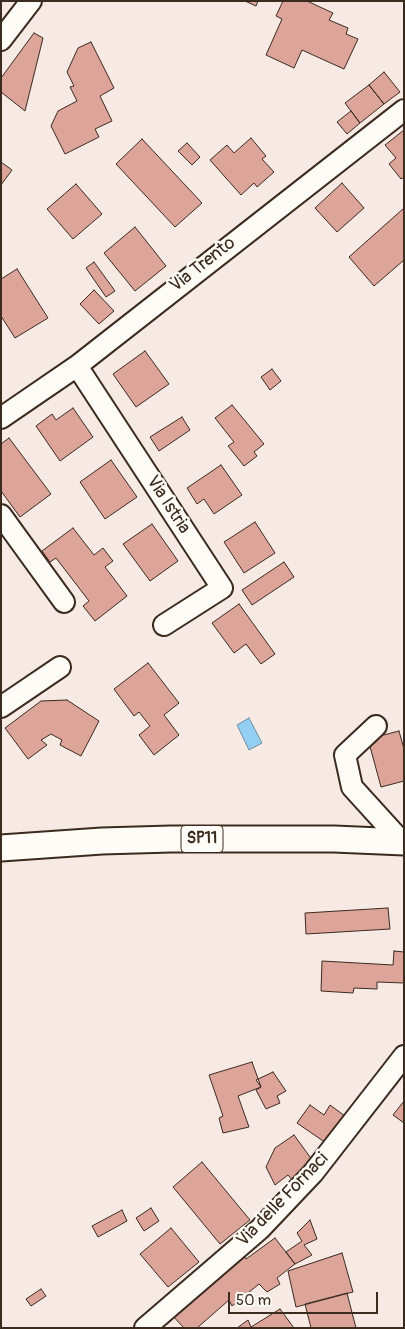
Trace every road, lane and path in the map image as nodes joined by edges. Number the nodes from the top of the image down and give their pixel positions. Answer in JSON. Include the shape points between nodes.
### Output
{"nodes":[{"id":1,"x":32,"y":1,"type":"edge"},
{"id":2,"x":1,"y":40,"type":"edge"},
{"id":3,"x":404,"y":110,"type":"edge"},
{"id":4,"x":77,"y":366,"type":"junction"},
{"id":5,"x":1,"y":418,"type":"edge"},
{"id":6,"x":1,"y":515,"type":"edge"},
{"id":7,"x":64,"y":602,"type":"dead end"},
{"id":8,"x":164,"y":625,"type":"dead end"},
{"id":9,"x":60,"y":667,"type":"dead end"},
{"id":10,"x":1,"y":707,"type":"edge"},
{"id":11,"x":376,"y":726,"type":"dead end"},
{"id":12,"x":403,"y":842,"type":"edge"},
{"id":13,"x":1,"y":848,"type":"edge"},
{"id":14,"x":404,"y":1056,"type":"edge"},
{"id":15,"x":145,"y":1328,"type":"edge"}],
"edges":[{"from":1,"to":2,"type":"street"},
{"from":3,"to":4,"type":"street","name":"Via Trento"},
{"from":4,"to":5,"type":"street","name":"Via Trento"},
{"from":4,"to":8,"type":"street","name":"Via Istria","via":[[222,588]]},
{"from":6,"to":7,"type":"street"},
{"from":9,"to":10,"type":"street"},
{"from":11,"to":12,"type":"street","via":[[345,755],[352,787]]},
{"from":12,"to":13,"type":"main road","number":"SP11","via":[[171,839]]},
{"from":14,"to":15,"type":"street","name":"Via delle Fornaci","via":[[306,1180],[260,1229]]}]}
